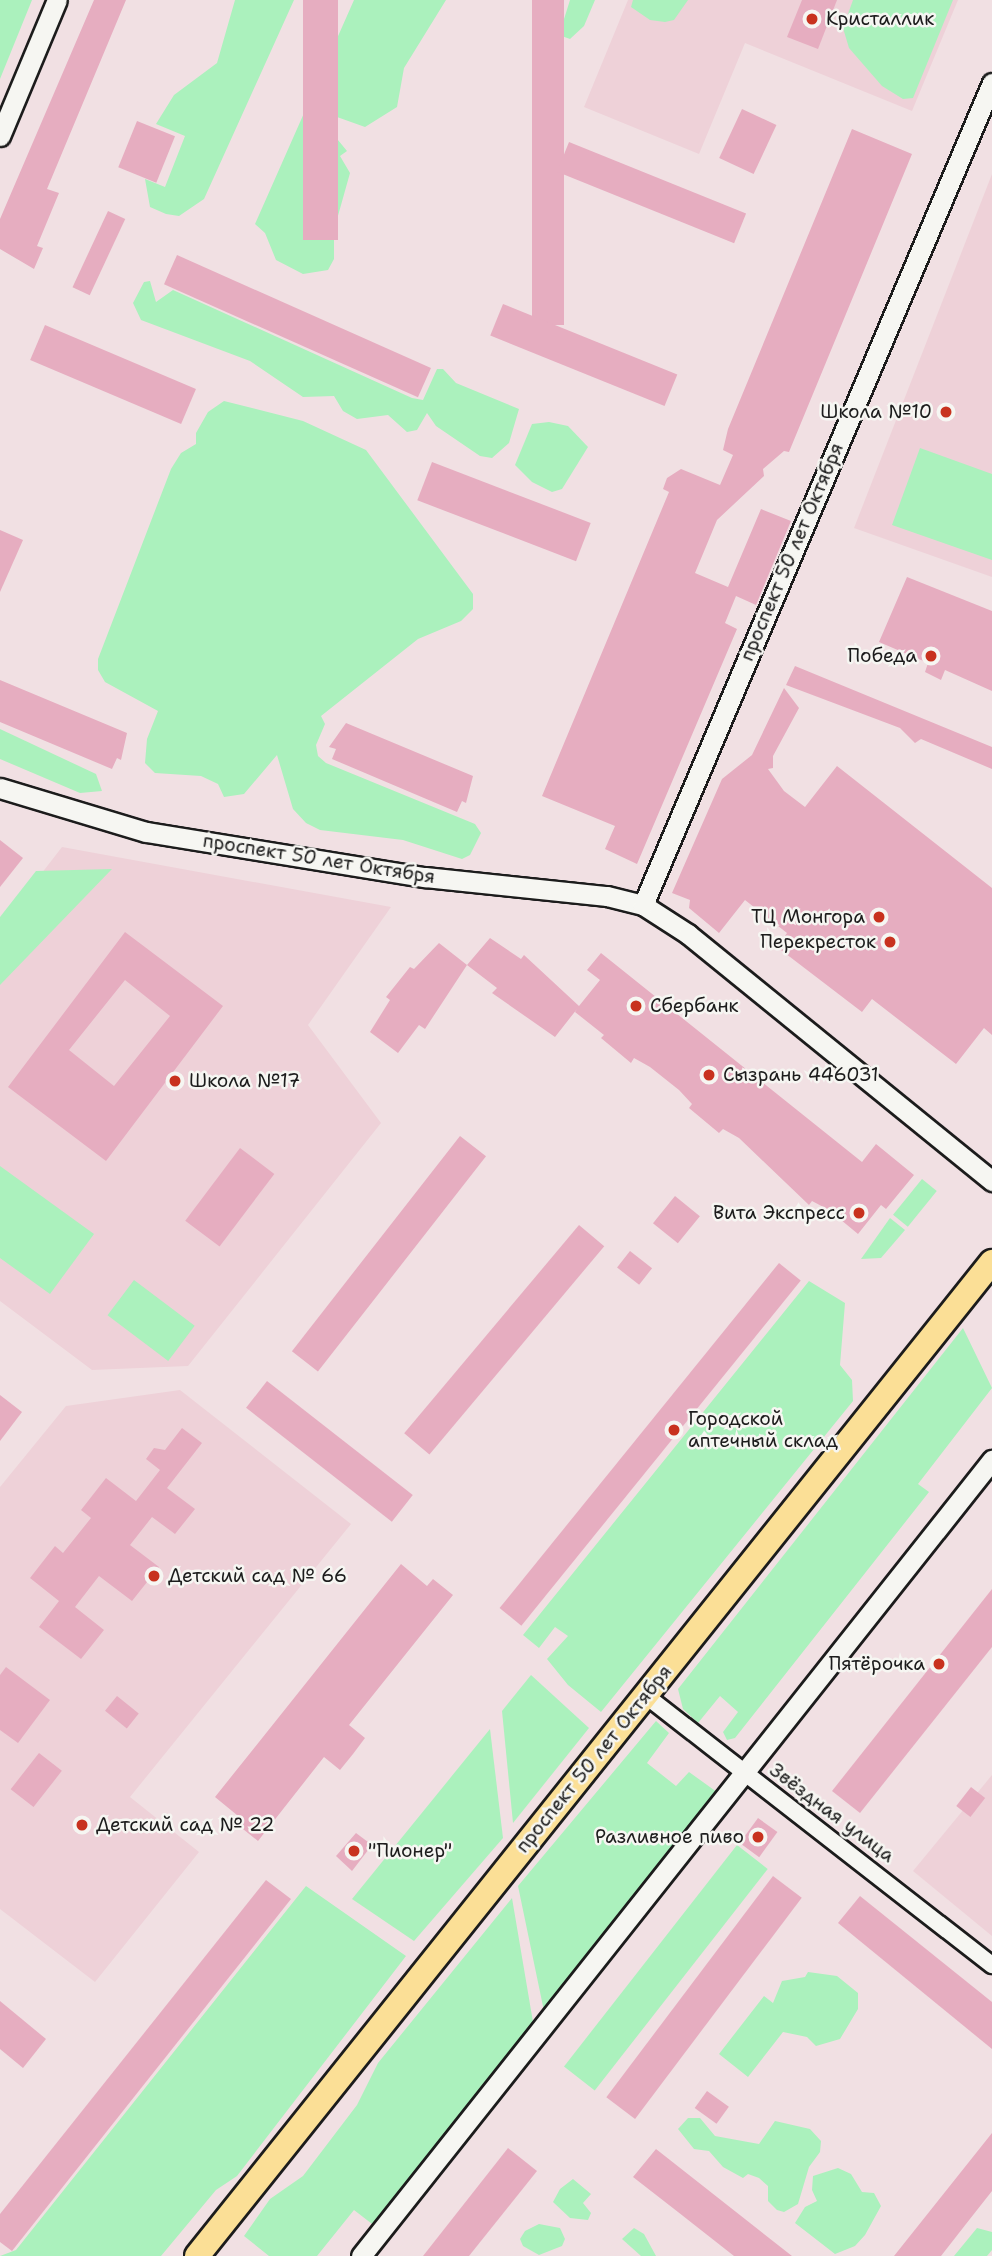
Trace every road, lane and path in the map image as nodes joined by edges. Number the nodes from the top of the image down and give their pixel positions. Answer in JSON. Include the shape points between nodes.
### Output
{"nodes":[{"id":1,"x":57,"y":0,"type":"edge"},
{"id":2,"x":992,"y":83,"type":"edge"},
{"id":3,"x":0,"y":135,"type":"edge"},
{"id":4,"x":0,"y":788,"type":"edge"},
{"id":5,"x":643,"y":905,"type":"junction"},
{"id":6,"x":992,"y":1181,"type":"edge"},
{"id":7,"x":992,"y":1262,"type":"edge"},
{"id":8,"x":992,"y":1460,"type":"edge"},
{"id":9,"x":645,"y":1695,"type":"junction"},
{"id":10,"x":746,"y":1774,"type":"junction"},
{"id":11,"x":992,"y":1965,"type":"edge"},
{"id":12,"x":197,"y":2256,"type":"edge"},
{"id":13,"x":360,"y":2256,"type":"edge"}],
"edges":[{"from":1,"to":3,"type":"street"},
{"from":2,"to":5,"type":"street","name":"проспект 50 лет Октября"},
{"from":4,"to":5,"type":"street","name":"проспект 50 лет Октября","via":[[146,832],[425,877],[607,896]]},
{"from":5,"to":6,"type":"street","name":"проспект 50 лет Октября","via":[[688,934]]},
{"from":7,"to":9,"type":"main road","name":"проспект 50 лет Октября"},
{"from":8,"to":10,"type":"street"},
{"from":9,"to":10,"type":"street","name":"Звёздная улица"},
{"from":9,"to":12,"type":"main road","name":"проспект 50 лет Октября"},
{"from":10,"to":11,"type":"street","name":"Звёздная улица"},
{"from":10,"to":13,"type":"street"}]}
